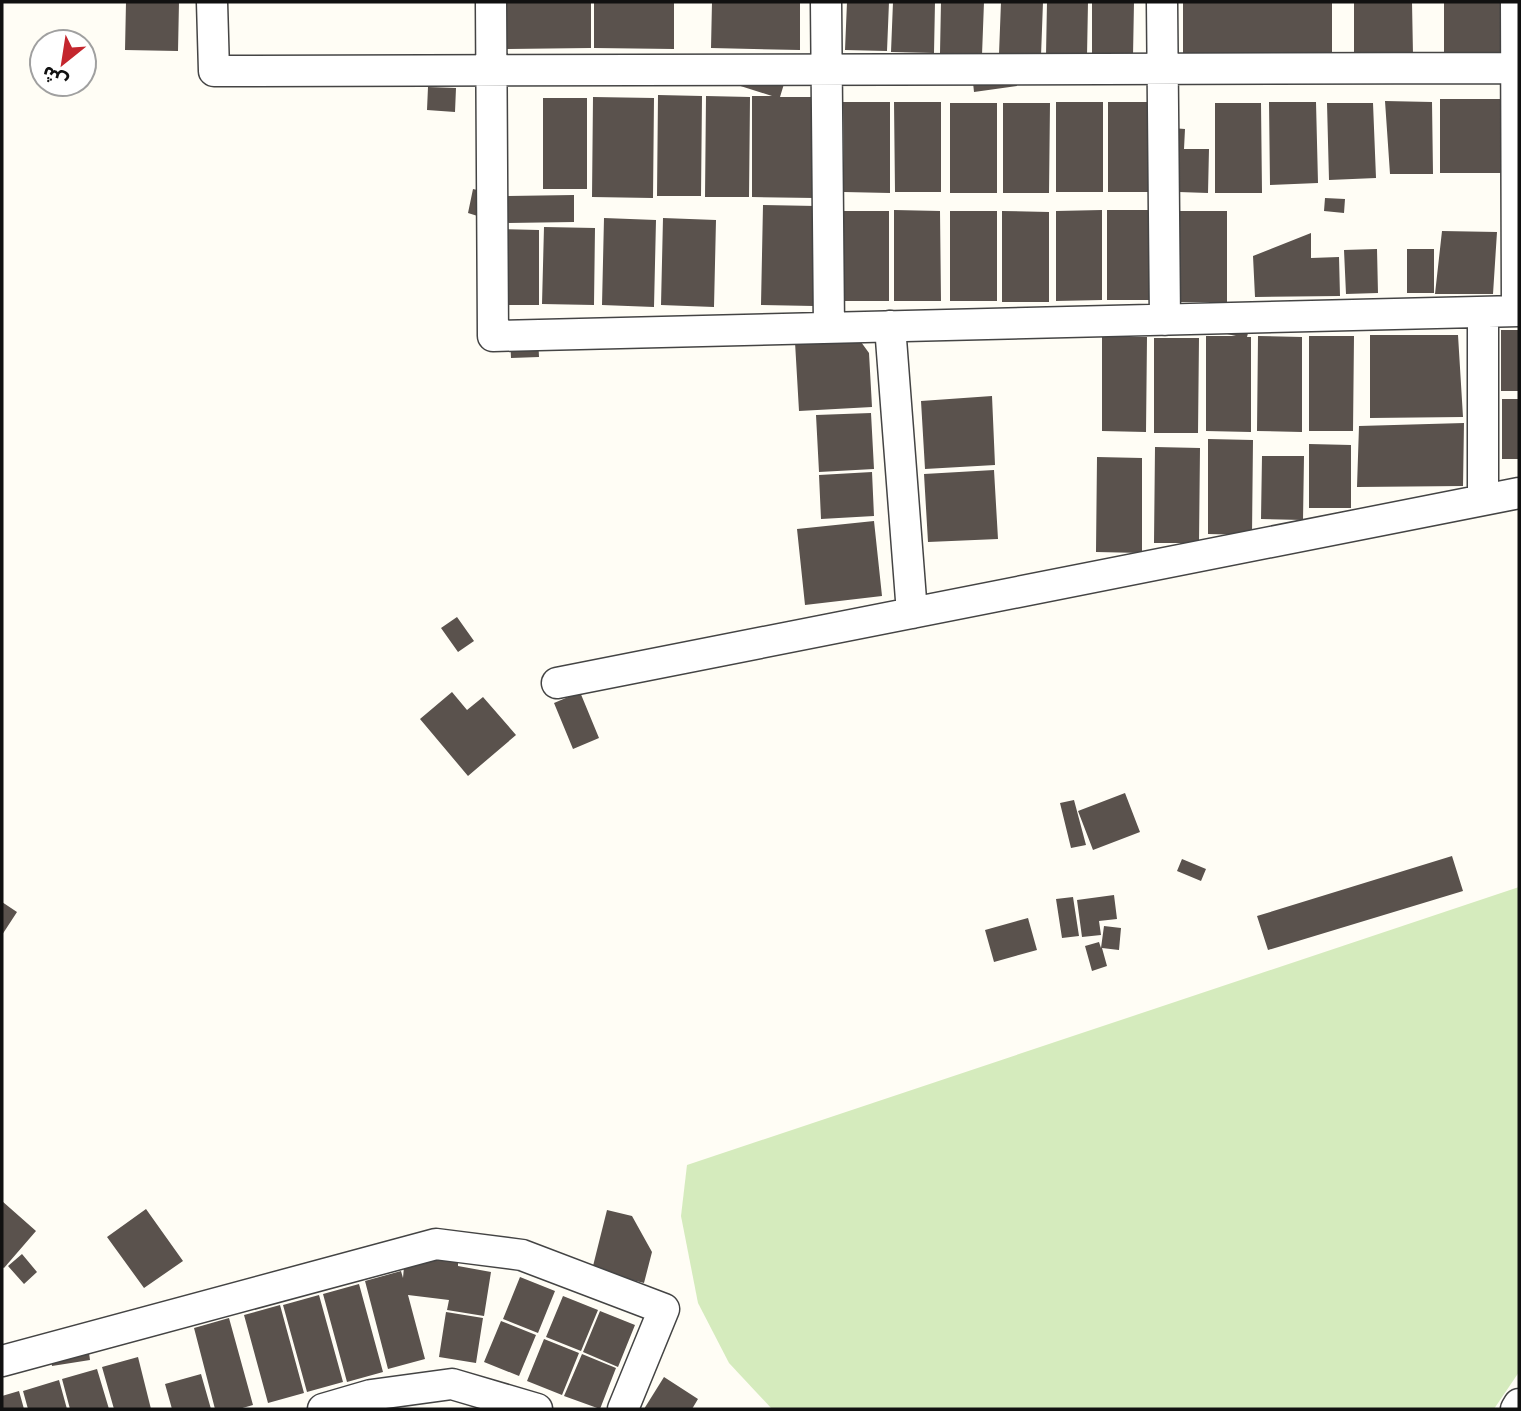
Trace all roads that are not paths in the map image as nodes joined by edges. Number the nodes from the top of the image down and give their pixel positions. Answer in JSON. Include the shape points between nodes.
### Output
{"nodes":[{"id":1,"x":212,"y":2,"type":"edge"},
{"id":2,"x":491,"y":2,"type":"edge"},
{"id":3,"x":826,"y":2,"type":"edge"},
{"id":4,"x":1162,"y":2,"type":"edge"},
{"id":5,"x":1516,"y":2,"type":"edge"},
{"id":6,"x":1518,"y":68,"type":"edge"},
{"id":7,"x":1163,"y":69,"type":"junction"},
{"id":8,"x":491,"y":70,"type":"junction"},
{"id":9,"x":827,"y":70,"type":"junction"},
{"id":10,"x":1518,"y":311,"type":"edge"},
{"id":11,"x":1483,"y":313,"type":"junction"},
{"id":12,"x":1165,"y":320,"type":"junction"},
{"id":13,"x":890,"y":326,"type":"junction"},
{"id":14,"x":829,"y":328,"type":"junction"},
{"id":15,"x":1519,"y":493,"type":"edge"},
{"id":16,"x":1483,"y":500,"type":"junction"},
{"id":17,"x":912,"y":613,"type":"junction"},
{"id":18,"x":557,"y":683,"type":"dead end"},
{"id":19,"x":2,"y":1361,"type":"edge"},
{"id":20,"x":373,"y":1402,"type":"edge"},
{"id":21,"x":1519,"y":1404,"type":"edge"},
{"id":22,"x":323,"y":1409,"type":"edge"},
{"id":23,"x":537,"y":1409,"type":"edge"},
{"id":24,"x":623,"y":1409,"type":"edge"},
{"id":25,"x":1516,"y":1409,"type":"edge"}],
"edges":[{"from":1,"to":8,"type":"street","via":[[214,71]]},
{"from":2,"to":8,"type":"street"},
{"from":3,"to":9,"type":"street"},
{"from":4,"to":7,"type":"street"},
{"from":5,"to":6,"type":"street"},
{"from":6,"to":7,"type":"street"},
{"from":6,"to":10,"type":"street"},
{"from":7,"to":9,"type":"street"},
{"from":7,"to":12,"type":"street"},
{"from":8,"to":9,"type":"street"},
{"from":8,"to":14,"type":"street","via":[[494,336]]},
{"from":9,"to":14,"type":"street"},
{"from":10,"to":11,"type":"street"},
{"from":11,"to":12,"type":"street"},
{"from":11,"to":16,"type":"street"},
{"from":12,"to":13,"type":"street"},
{"from":13,"to":14,"type":"street"},
{"from":13,"to":17,"type":"street"},
{"from":15,"to":16,"type":"street"},
{"from":16,"to":17,"type":"street"},
{"from":17,"to":18,"type":"street"},
{"from":19,"to":24,"type":"street","via":[[436,1244],[522,1255],[664,1308]]},
{"from":20,"to":22,"type":"street"},
{"from":20,"to":23,"type":"street","via":[[452,1384]]},
{"from":21,"to":25,"type":"street"}]}
